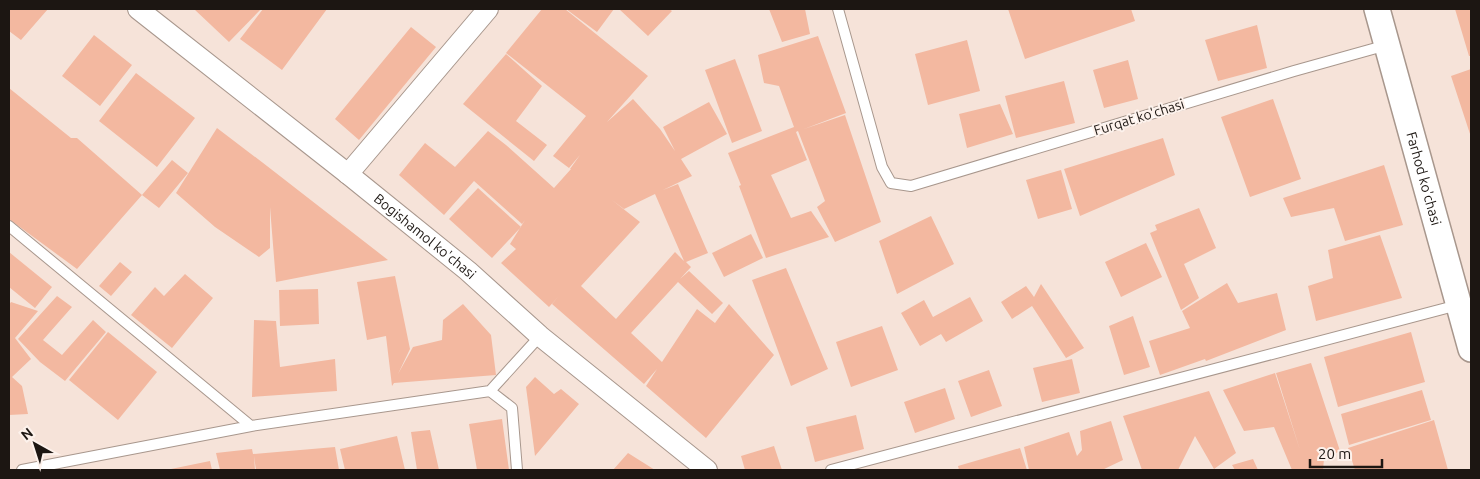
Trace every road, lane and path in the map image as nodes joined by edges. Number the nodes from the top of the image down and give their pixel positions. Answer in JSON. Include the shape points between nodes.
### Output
{"nodes":[{"id":1,"x":138,"y":9,"type":"edge"},
{"id":2,"x":488,"y":9,"type":"edge"},
{"id":3,"x":838,"y":9,"type":"edge"},
{"id":4,"x":1377,"y":9,"type":"edge"},
{"id":5,"x":1387,"y":45,"type":"junction"},
{"id":6,"x":348,"y":174,"type":"junction"},
{"id":7,"x":9,"y":226,"type":"edge"},
{"id":8,"x":1458,"y":305,"type":"junction"},
{"id":9,"x":540,"y":336,"type":"junction"},
{"id":10,"x":1471,"y":348,"type":"edge"},
{"id":11,"x":490,"y":391,"type":"junction"},
{"id":12,"x":251,"y":426,"type":"junction"},
{"id":13,"x":22,"y":470,"type":"edge"},
{"id":14,"x":517,"y":470,"type":"edge"},
{"id":15,"x":707,"y":470,"type":"edge"},
{"id":16,"x":831,"y":470,"type":"edge"}],
"edges":[{"from":1,"to":6,"type":"street","name":"Bogishamol ko'chasi"},
{"from":2,"to":6,"type":"street"},
{"from":3,"to":5,"type":"lane","name":"Furqat ko'chasi","via":[[882,167],[891,183],[911,186]]},
{"from":4,"to":5,"type":"street","name":"Farhod ko'chasi"},
{"from":5,"to":8,"type":"street","name":"Farhod ko'chasi"},
{"from":6,"to":9,"type":"street","name":"Bogishamol ko'chasi"},
{"from":7,"to":12,"type":"lane"},
{"from":8,"to":10,"type":"street","name":"Farhod ko'chasi"},
{"from":8,"to":16,"type":"lane"},
{"from":9,"to":11,"type":"lane"},
{"from":9,"to":15,"type":"street","name":"Bogishamol ko'chasi"},
{"from":11,"to":12,"type":"lane"},
{"from":11,"to":14,"type":"lane","via":[[512,408]]},
{"from":12,"to":13,"type":"lane"}]}
